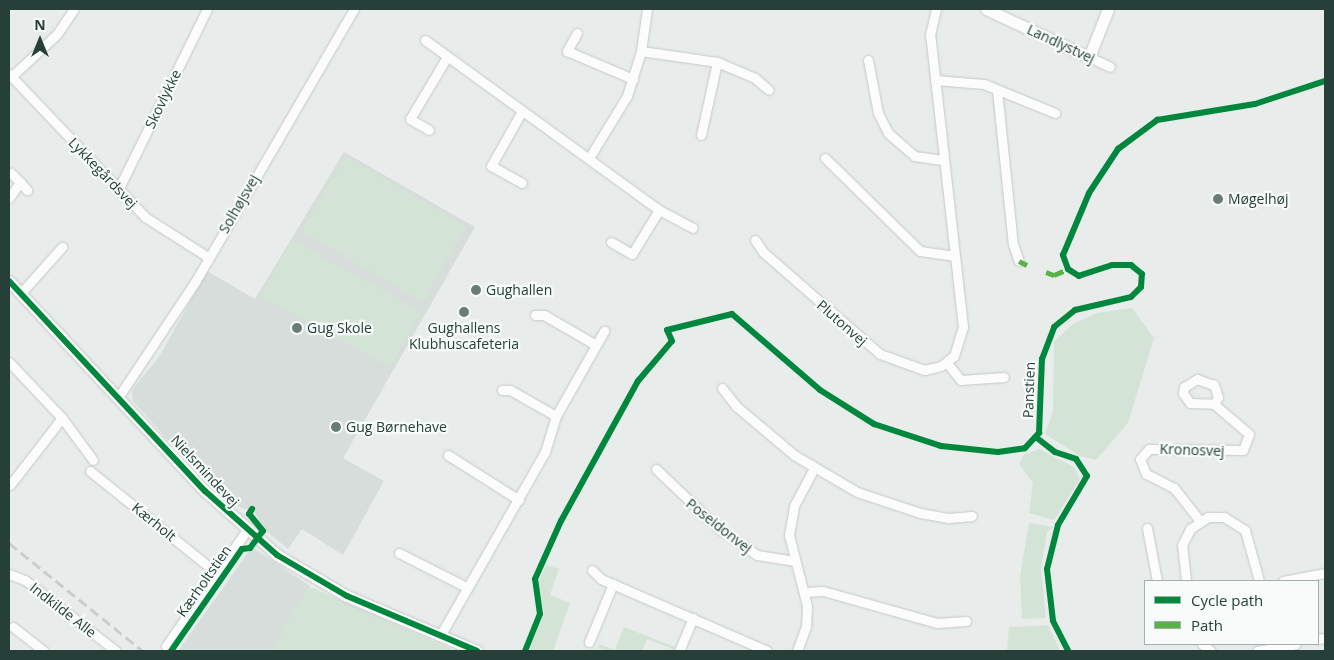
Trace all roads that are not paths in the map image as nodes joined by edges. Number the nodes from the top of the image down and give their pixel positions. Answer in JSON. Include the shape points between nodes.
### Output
{"nodes":[{"id":1,"x":74,"y":9,"type":"edge"},
{"id":2,"x":207,"y":9,"type":"edge"},
{"id":3,"x":354,"y":9,"type":"edge"},
{"id":4,"x":647,"y":9,"type":"edge"},
{"id":5,"x":936,"y":9,"type":"edge"},
{"id":6,"x":986,"y":9,"type":"edge"},
{"id":7,"x":1108,"y":9,"type":"edge"},
{"id":8,"x":578,"y":33,"type":"dead end"},
{"id":9,"x":425,"y":40,"type":"dead end"},
{"id":10,"x":641,"y":51,"type":"junction"},
{"id":11,"x":447,"y":57,"type":"junction"},
{"id":12,"x":1089,"y":57,"type":"junction"},
{"id":13,"x":868,"y":60,"type":"dead end"},
{"id":14,"x":717,"y":62,"type":"junction"},
{"id":15,"x":1110,"y":68,"type":"dead end"},
{"id":16,"x":10,"y":76,"type":"edge"},
{"id":17,"x":633,"y":79,"type":"junction"},
{"id":18,"x":935,"y":80,"type":"junction"},
{"id":19,"x":769,"y":90,"type":"dead end"},
{"id":20,"x":996,"y":90,"type":"junction"},
{"id":21,"x":522,"y":111,"type":"junction"},
{"id":22,"x":1055,"y":113,"type":"dead end"},
{"id":23,"x":429,"y":130,"type":"dead end"},
{"id":24,"x":701,"y":135,"type":"dead end"},
{"id":25,"x":589,"y":158,"type":"junction"},
{"id":26,"x":825,"y":158,"type":"dead end"},
{"id":27,"x":944,"y":160,"type":"junction"},
{"id":28,"x":11,"y":173,"type":"dead end"},
{"id":29,"x":20,"y":182,"type":"junction"},
{"id":30,"x":522,"y":184,"type":"dead end"},
{"id":31,"x":27,"y":190,"type":"dead end"},
{"id":32,"x":118,"y":190,"type":"junction"},
{"id":33,"x":9,"y":198,"type":"edge"},
{"id":34,"x":659,"y":210,"type":"junction"},
{"id":35,"x":693,"y":228,"type":"dead end"},
{"id":36,"x":755,"y":240,"type":"dead end"},
{"id":37,"x":611,"y":242,"type":"dead end"},
{"id":38,"x":62,"y":246,"type":"dead end"},
{"id":39,"x":954,"y":256,"type":"junction"},
{"id":40,"x":208,"y":257,"type":"junction"},
{"id":41,"x":1019,"y":262,"type":"dead end"},
{"id":42,"x":10,"y":284,"type":"edge"},
{"id":43,"x":21,"y":293,"type":"junction"},
{"id":44,"x":535,"y":315,"type":"dead end"},
{"id":45,"x":604,"y":331,"type":"dead end"},
{"id":46,"x":596,"y":345,"type":"junction"},
{"id":47,"x":9,"y":362,"type":"edge"},
{"id":48,"x":947,"y":363,"type":"junction"},
{"id":49,"x":1004,"y":377,"type":"dead end"},
{"id":50,"x":722,"y":388,"type":"dead end"},
{"id":51,"x":502,"y":390,"type":"dead end"},
{"id":52,"x":119,"y":396,"type":"junction"},
{"id":53,"x":1214,"y":404,"type":"dead end"},
{"id":54,"x":556,"y":416,"type":"junction"},
{"id":55,"x":62,"y":418,"type":"junction"},
{"id":56,"x":448,"y":455,"type":"dead end"},
{"id":57,"x":93,"y":460,"type":"dead end"},
{"id":58,"x":814,"y":468,"type":"junction"},
{"id":59,"x":656,"y":469,"type":"dead end"},
{"id":60,"x":90,"y":471,"type":"dead end"},
{"id":61,"x":10,"y":485,"type":"dead end"},
{"id":62,"x":519,"y":500,"type":"junction"},
{"id":63,"x":972,"y":516,"type":"dead end"},
{"id":64,"x":1200,"y":521,"type":"junction"},
{"id":65,"x":1147,"y":528,"type":"dead end"},
{"id":66,"x":247,"y":530,"type":"junction"},
{"id":67,"x":399,"y":553,"type":"dead end"},
{"id":68,"x":794,"y":561,"type":"junction"},
{"id":69,"x":592,"y":570,"type":"dead end"},
{"id":70,"x":218,"y":573,"type":"junction"},
{"id":71,"x":1325,"y":573,"type":"edge"},
{"id":72,"x":9,"y":574,"type":"edge"},
{"id":73,"x":1157,"y":580,"type":"edge"},
{"id":74,"x":1186,"y":580,"type":"edge"},
{"id":75,"x":1259,"y":580,"type":"edge"},
{"id":76,"x":1288,"y":580,"type":"edge"},
{"id":77,"x":613,"y":584,"type":"junction"},
{"id":78,"x":468,"y":588,"type":"junction"},
{"id":79,"x":805,"y":592,"type":"junction"},
{"id":80,"x":693,"y":618,"type":"junction"},
{"id":81,"x":966,"y":622,"type":"dead end"},
{"id":82,"x":13,"y":627,"type":"dead end"},
{"id":83,"x":440,"y":636,"type":"junction"},
{"id":84,"x":589,"y":642,"type":"dead end"},
{"id":85,"x":1290,"y":645,"type":"edge"},
{"id":86,"x":166,"y":646,"type":"dead end"},
{"id":87,"x":44,"y":651,"type":"edge"},
{"id":88,"x":116,"y":651,"type":"edge"},
{"id":89,"x":477,"y":651,"type":"edge"},
{"id":90,"x":679,"y":651,"type":"edge"},
{"id":91,"x":767,"y":651,"type":"edge"},
{"id":92,"x":797,"y":651,"type":"edge"},
{"id":93,"x":1258,"y":651,"type":"edge"}],
"edges":[{"from":1,"to":16,"type":"street","via":[[57,34]]},
{"from":2,"to":32,"type":"street","name":"Skovlykke"},
{"from":3,"to":40,"type":"street","name":"Solhøjsvej"},
{"from":4,"to":10,"type":"street"},
{"from":5,"to":18,"type":"street","via":[[930,24]]},
{"from":6,"to":12,"type":"street","name":"Landlystvej"},
{"from":7,"to":12,"type":"street"},
{"from":8,"to":17,"type":"street","via":[[567,51]]},
{"from":9,"to":11,"type":"street"},
{"from":10,"to":14,"type":"street"},
{"from":10,"to":17,"type":"street"},
{"from":11,"to":21,"type":"street"},
{"from":11,"to":23,"type":"street","via":[[410,119]]},
{"from":12,"to":15,"type":"street","name":"Landlystvej"},
{"from":13,"to":27,"type":"street","via":[[878,113],[888,133],[914,156]]},
{"from":14,"to":19,"type":"street","via":[[756,78]]},
{"from":14,"to":24,"type":"street"},
{"from":16,"to":32,"type":"street","name":"Lykkegårdsvej"},
{"from":17,"to":25,"type":"street","via":[[620,109]]},
{"from":18,"to":20,"type":"street","via":[[966,80]]},
{"from":18,"to":27,"type":"street"},
{"from":20,"to":22,"type":"street"},
{"from":20,"to":41,"type":"street","via":[[1013,244]]},
{"from":21,"to":25,"type":"street"},
{"from":21,"to":30,"type":"street","via":[[491,166]]},
{"from":25,"to":34,"type":"street"},
{"from":26,"to":39,"type":"street","via":[[920,251]]},
{"from":27,"to":39,"type":"street"},
{"from":28,"to":29,"type":"street"},
{"from":29,"to":31,"type":"street"},
{"from":29,"to":33,"type":"street"},
{"from":32,"to":40,"type":"street","name":"Lykkegårdsvej","via":[[155,224]]},
{"from":34,"to":35,"type":"street"},
{"from":34,"to":37,"type":"street","via":[[632,254]]},
{"from":36,"to":48,"type":"street","name":"Plutonvej","via":[[763,252],[880,354],[915,369],[933,370]]},
{"from":38,"to":43,"type":"street"},
{"from":39,"to":48,"type":"street","via":[[963,327],[958,348]]},
{"from":40,"to":52,"type":"street","name":"Solhøjsvej"},
{"from":42,"to":43,"type":"street","name":"Nielsmindevej"},
{"from":43,"to":52,"type":"street","name":"Nielsmindevej"},
{"from":44,"to":46,"type":"street","via":[[544,315]]},
{"from":45,"to":46,"type":"street"},
{"from":46,"to":54,"type":"street"},
{"from":47,"to":55,"type":"street"},
{"from":48,"to":49,"type":"street","via":[[962,380]]},
{"from":50,"to":58,"type":"street","via":[[765,432]]},
{"from":51,"to":54,"type":"street","via":[[510,390]]},
{"from":52,"to":66,"type":"street","name":"Nielsmindevej","via":[[205,491]]},
{"from":53,"to":64,"type":"street","name":"Kronosvej","via":[[1249,434],[1243,450],[1149,449],[1140,460],[1146,474],[1174,488]]},
{"from":54,"to":62,"type":"street","via":[[545,452]]},
{"from":55,"to":57,"type":"street"},
{"from":55,"to":61,"type":"street"},
{"from":56,"to":62,"type":"street"},
{"from":58,"to":63,"type":"street","via":[[890,504],[948,518]]},
{"from":58,"to":68,"type":"street","via":[[791,520]]},
{"from":59,"to":68,"type":"street","name":"Poseidonvej","via":[[710,522],[757,555]]},
{"from":60,"to":70,"type":"street","name":"Kærholt"},
{"from":62,"to":78,"type":"street"},
{"from":64,"to":74,"type":"street","via":[[1182,545]]},
{"from":64,"to":75,"type":"street","via":[[1224,517],[1244,530]]},
{"from":65,"to":73,"type":"street"},
{"from":66,"to":70,"type":"street"},
{"from":66,"to":83,"type":"street","name":"Nielsmindevej","via":[[320,582]]},
{"from":67,"to":78,"type":"street"},
{"from":68,"to":79,"type":"street"},
{"from":69,"to":77,"type":"street"},
{"from":70,"to":86,"type":"street"},
{"from":71,"to":76,"type":"street"},
{"from":72,"to":88,"type":"street","name":"Indkilde Alle","via":[[25,580]]},
{"from":77,"to":80,"type":"street"},
{"from":77,"to":84,"type":"street"},
{"from":78,"to":83,"type":"street"},
{"from":79,"to":81,"type":"street","via":[[823,591],[937,622]]},
{"from":79,"to":92,"type":"street","via":[[806,626]]},
{"from":80,"to":90,"type":"street"},
{"from":80,"to":91,"type":"street"},
{"from":82,"to":87,"type":"street"},
{"from":83,"to":89,"type":"street","name":"Nielsmindevej"},
{"from":85,"to":93,"type":"street"}]}
